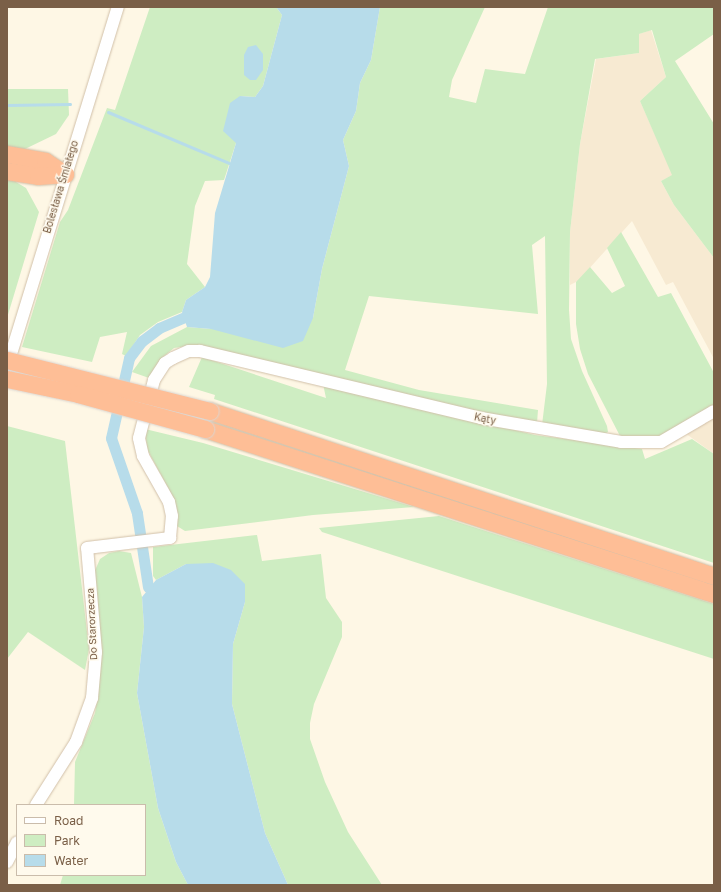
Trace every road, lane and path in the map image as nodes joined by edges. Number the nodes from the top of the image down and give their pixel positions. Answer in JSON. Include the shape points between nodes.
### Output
{"nodes":[{"id":1,"x":118,"y":7,"type":"edge"},
{"id":2,"x":7,"y":154,"type":"edge"},
{"id":3,"x":7,"y":171,"type":"edge"},
{"id":4,"x":65,"y":174,"type":"junction"},
{"id":5,"x":7,"y":360,"type":"edge"},
{"id":6,"x":7,"y":367,"type":"edge"},
{"id":7,"x":7,"y":379,"type":"edge"},
{"id":8,"x":714,"y":411,"type":"edge"},
{"id":9,"x":87,"y":548,"type":"joint"},
{"id":10,"x":714,"y":576,"type":"edge"},
{"id":11,"x":714,"y":594,"type":"edge"},
{"id":12,"x":37,"y":804,"type":"edge"},
{"id":13,"x":16,"y":844,"type":"edge"},
{"id":14,"x":7,"y":862,"type":"edge"}],
"edges":[{"from":1,"to":4,"type":"street","name":"Bolesława Śmiałego"},
{"from":2,"to":4,"type":"highway","via":[[46,161]]},
{"from":3,"to":4,"type":"highway","via":[[38,176]]},
{"from":4,"to":6,"type":"street","name":"Bolesława Śmiałego"},
{"from":5,"to":10,"type":"highway","bridge":true,"via":[[210,411]]},
{"from":7,"to":11,"type":"highway","bridge":true,"via":[[93,398],[205,429]]},
{"from":8,"to":9,"type":"street","name":"Kąty","via":[[661,442],[621,442],[481,418],[200,351],[189,351],[172,358],[158,372],[139,438],[143,456],[169,502],[172,516],[170,538]]},
{"from":9,"to":12,"type":"street","name":"Do Starorzecza","via":[[96,652],[92,698],[76,742]]},
{"from":13,"to":14,"type":"street"}]}
